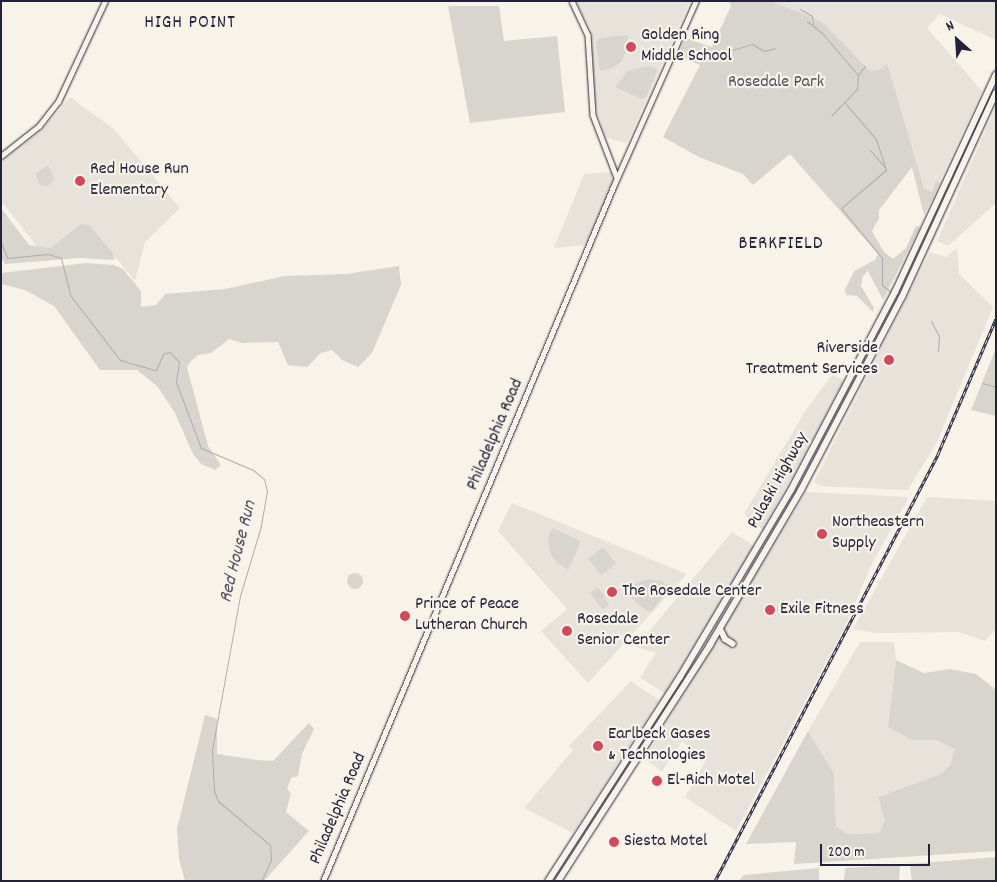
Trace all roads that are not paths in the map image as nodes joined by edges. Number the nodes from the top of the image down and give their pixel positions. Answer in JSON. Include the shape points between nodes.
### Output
{"nodes":[{"id":1,"x":105,"y":1,"type":"edge"},
{"id":2,"x":572,"y":1,"type":"edge"},
{"id":3,"x":696,"y":1,"type":"edge"},
{"id":4,"x":996,"y":74,"type":"edge"},
{"id":5,"x":996,"y":94,"type":"edge"},
{"id":6,"x":1,"y":156,"type":"edge"},
{"id":7,"x":617,"y":178,"type":"junction"},
{"id":8,"x":720,"y":629,"type":"junction"},
{"id":9,"x":733,"y":644,"type":"dead end"},
{"id":10,"x":324,"y":881,"type":"edge"},
{"id":11,"x":548,"y":881,"type":"edge"},
{"id":12,"x":558,"y":881,"type":"edge"}],
"edges":[{"from":1,"to":6,"type":"street","via":[[58,102],[39,126]]},
{"from":2,"to":7,"type":"street","via":[[588,35],[593,115]]},
{"from":3,"to":7,"type":"main road","name":"Philadelphia Road"},
{"from":4,"to":11,"type":"highway","name":"Pulaski Highway","via":[[896,292],[796,481],[684,670]]},
{"from":5,"to":8,"type":"highway","name":"Pulaski Highway","via":[[859,383]]},
{"from":7,"to":10,"type":"main road","name":"Philadelphia Road"},
{"from":8,"to":9,"type":"highway","via":[[725,639]]},
{"from":8,"to":12,"type":"highway","name":"Pulaski Highway"}]}
